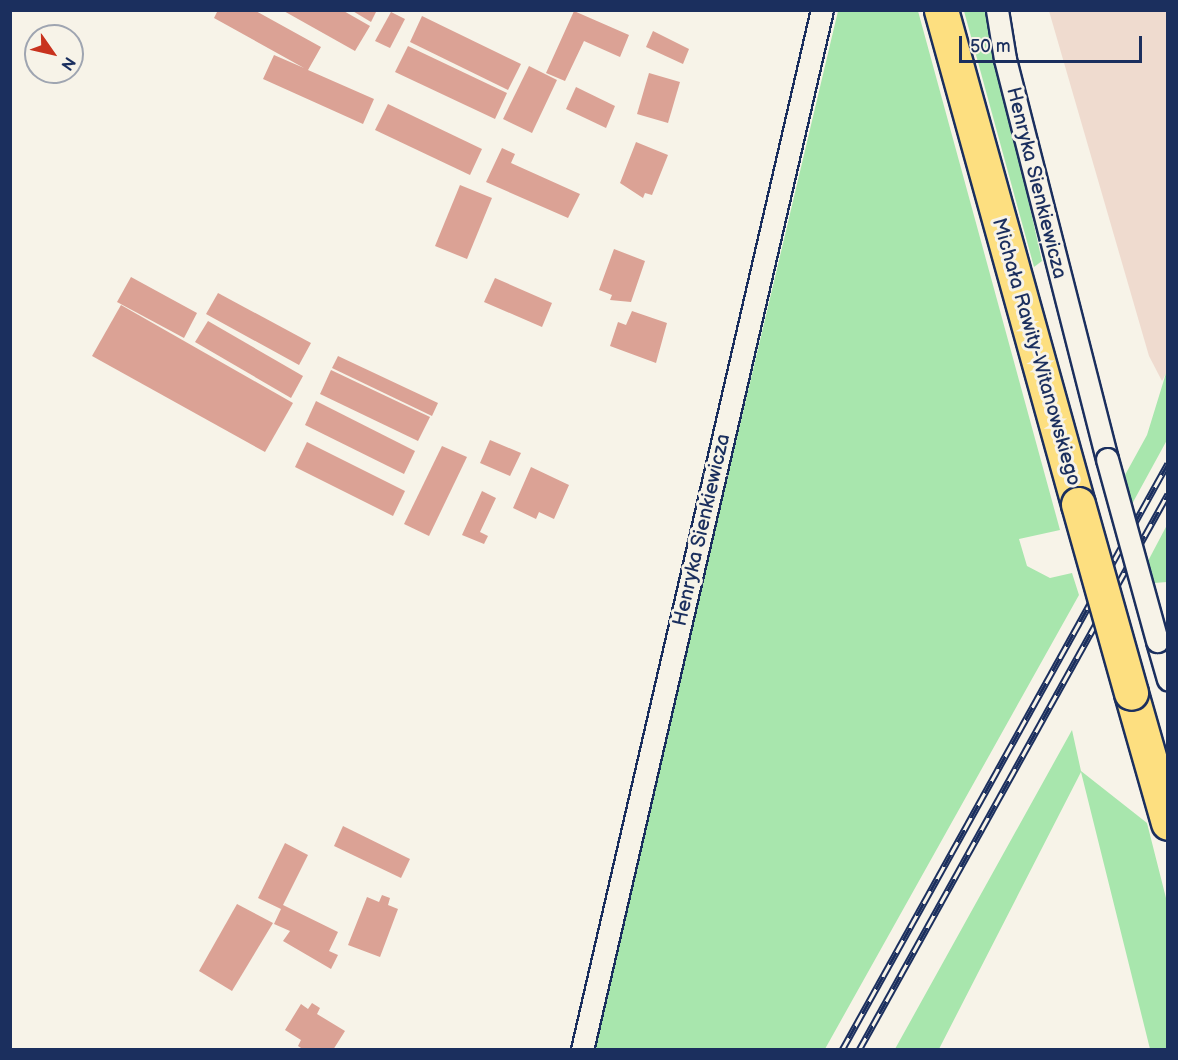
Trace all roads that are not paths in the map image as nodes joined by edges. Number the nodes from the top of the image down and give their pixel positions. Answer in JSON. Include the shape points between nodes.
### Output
{"nodes":[{"id":1,"x":822,"y":10,"type":"edge"},
{"id":2,"x":941,"y":10,"type":"edge"},
{"id":3,"x":997,"y":10,"type":"edge"},
{"id":4,"x":1167,"y":679,"type":"edge"},
{"id":5,"x":1167,"y":823,"type":"edge"},
{"id":6,"x":582,"y":1050,"type":"edge"}],
"edges":[{"from":1,"to":6,"type":"street","name":"Henryka Sienkiewicza"},
{"from":2,"to":5,"type":"main road","name":"Michała Rawity-Witanowskiego","bridge":true},
{"from":3,"to":4,"type":"street","name":"Henryka Sienkiewicza","bridge":true,"via":[[1005,59]]}]}
